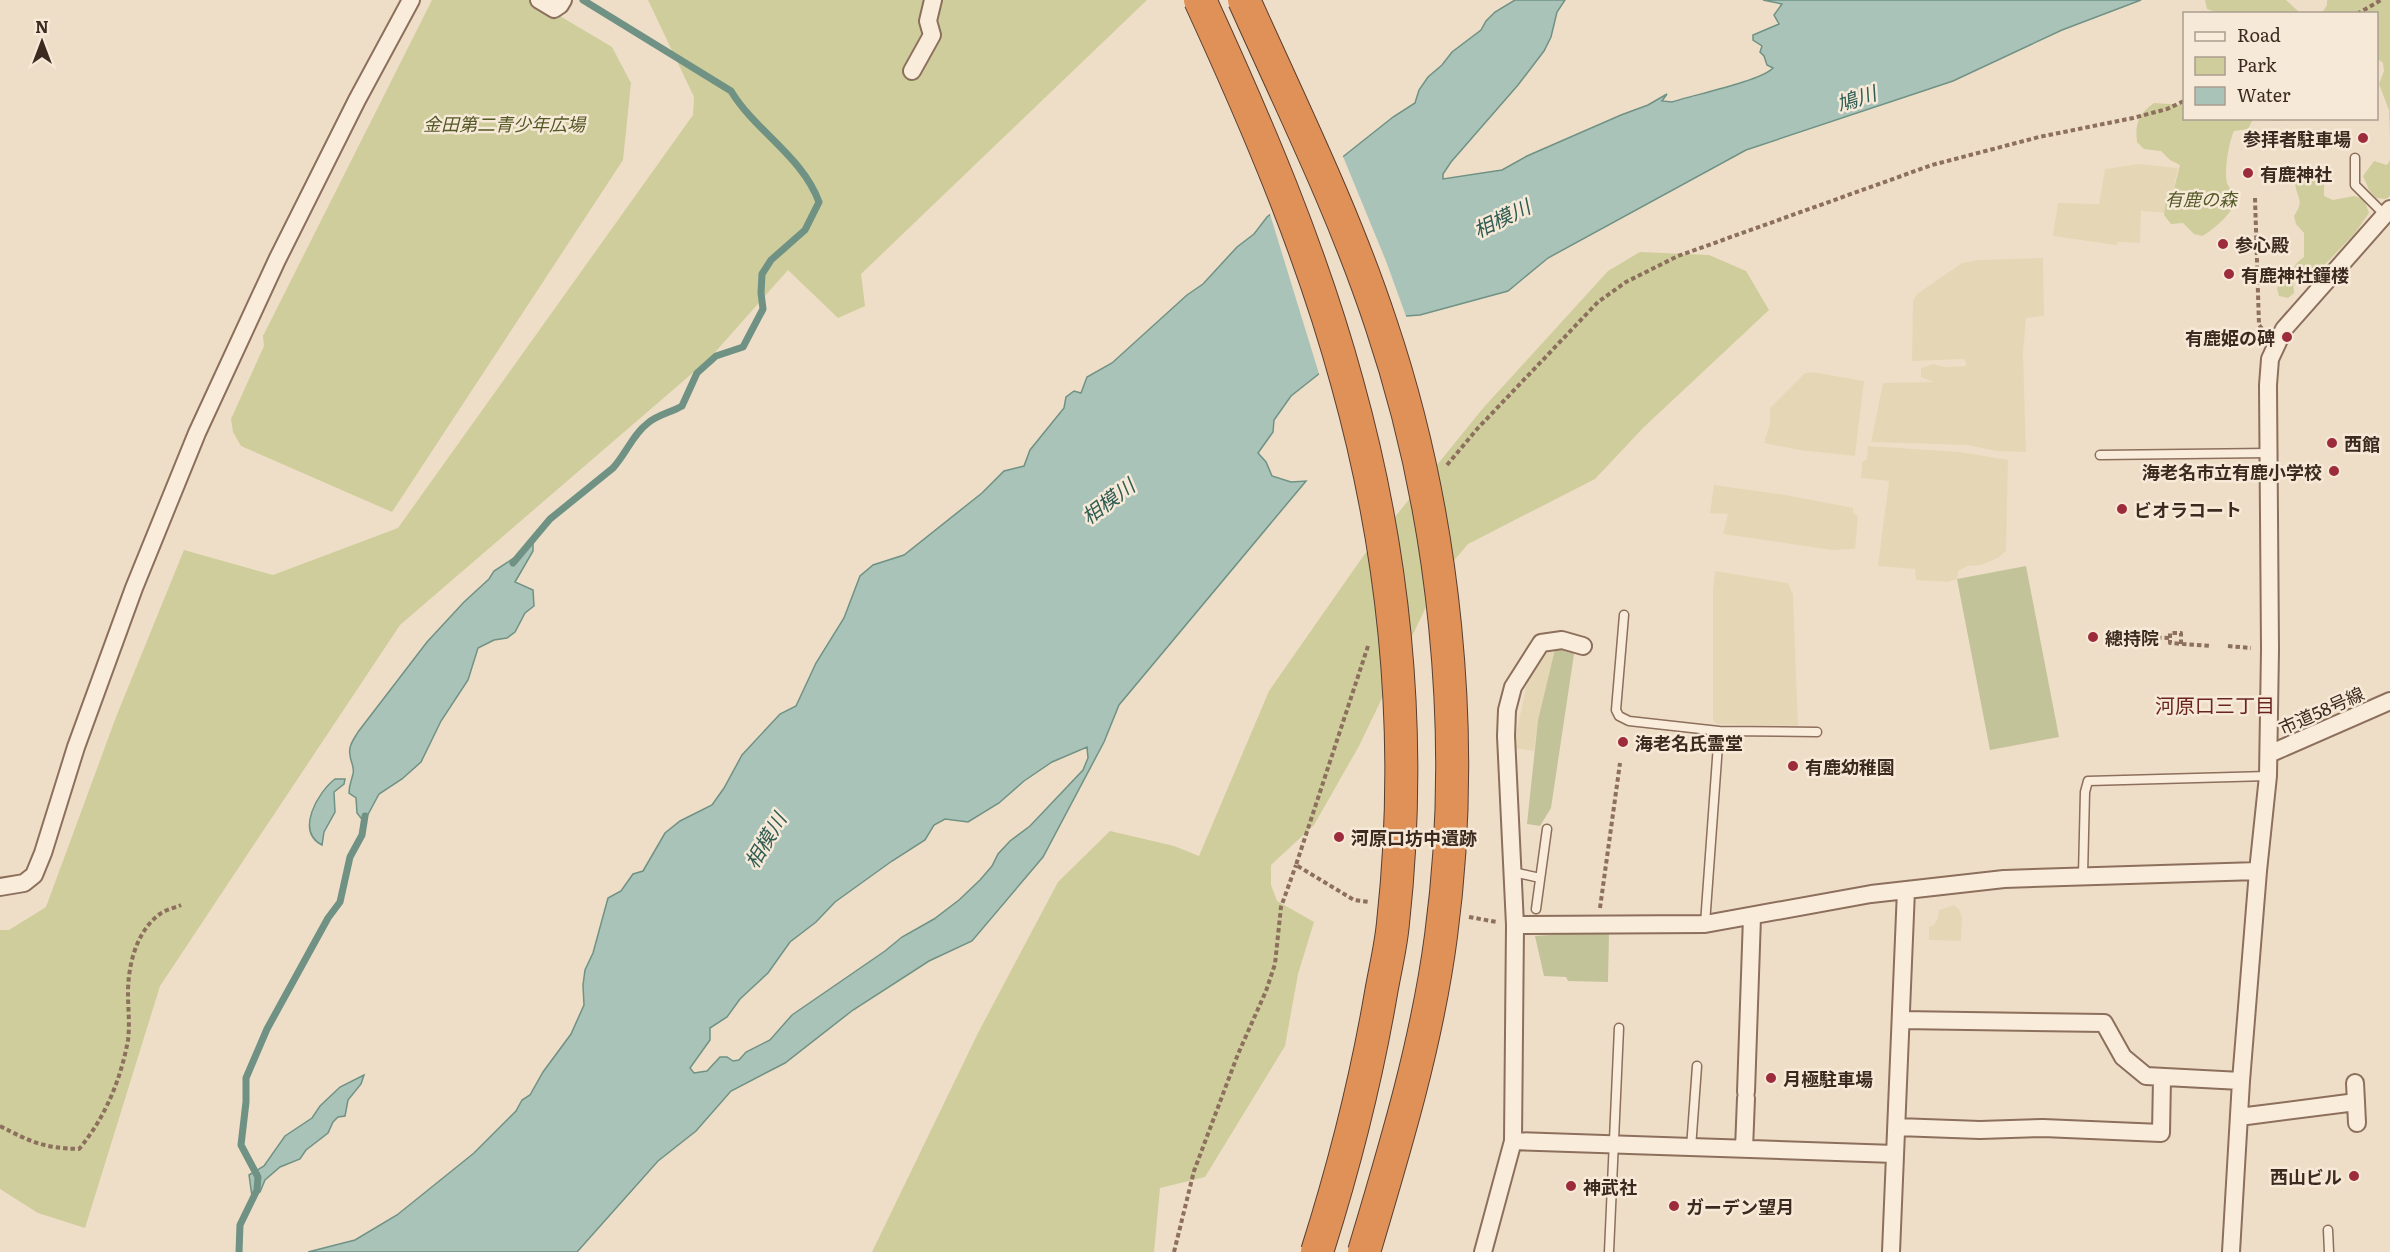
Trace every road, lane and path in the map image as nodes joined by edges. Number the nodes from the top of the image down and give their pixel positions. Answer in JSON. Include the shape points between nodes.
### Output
{"nodes":[{"id":1,"x":411,"y":0,"type":"edge"},
{"id":2,"x":538,"y":0,"type":"edge"},
{"id":3,"x":933,"y":0,"type":"edge"},
{"id":4,"x":1200,"y":0,"type":"edge"},
{"id":5,"x":1244,"y":0,"type":"edge"},
{"id":6,"x":2380,"y":0,"type":"edge"},
{"id":7,"x":562,"y":3,"type":"edge"},
{"id":8,"x":2360,"y":12,"type":"edge"},
{"id":9,"x":912,"y":71,"type":"dead end"},
{"id":10,"x":2183,"y":101,"type":"edge"},
{"id":11,"x":2355,"y":158,"type":"dead end"},
{"id":12,"x":2255,"y":198,"type":"dead end"},
{"id":13,"x":2388,"y":212,"type":"edge"},
{"id":14,"x":2275,"y":344,"type":"junction"},
{"id":15,"x":2268,"y":453,"type":"junction"},
{"id":16,"x":2100,"y":455,"type":"dead end"},
{"id":17,"x":1444,"y":468,"type":"dead end"},
{"id":18,"x":1624,"y":615,"type":"dead end"},
{"id":19,"x":2142,"y":637,"type":"dead end"},
{"id":20,"x":2170,"y":638,"type":"junction"},
{"id":21,"x":1370,"y":642,"type":"dead end"},
{"id":22,"x":2181,"y":644,"type":"junction"},
{"id":23,"x":1583,"y":646,"type":"dead end"},
{"id":24,"x":2211,"y":646,"type":"dead end"},
{"id":25,"x":2390,"y":701,"type":"edge"},
{"id":26,"x":1719,"y":731,"type":"junction"},
{"id":27,"x":1816,"y":732,"type":"dead end"},
{"id":28,"x":2269,"y":754,"type":"junction"},
{"id":29,"x":1620,"y":763,"type":"dead end"},
{"id":30,"x":2268,"y":776,"type":"junction"},
{"id":31,"x":1547,"y":830,"type":"dead end"},
{"id":32,"x":1296,"y":865,"type":"junction"},
{"id":33,"x":2258,"y":871,"type":"junction"},
{"id":34,"x":1513,"y":872,"type":"junction"},
{"id":35,"x":2083,"y":875,"type":"junction"},
{"id":36,"x":1540,"y":878,"type":"junction"},
{"id":37,"x":0,"y":887,"type":"edge"},
{"id":38,"x":1906,"y":890,"type":"junction"},
{"id":39,"x":1377,"y":903,"type":"dead end"},
{"id":40,"x":181,"y":905,"type":"dead end"},
{"id":41,"x":1536,"y":909,"type":"dead end"},
{"id":42,"x":1468,"y":916,"type":"dead end"},
{"id":43,"x":1752,"y":917,"type":"junction"},
{"id":44,"x":1705,"y":924,"type":"junction"},
{"id":45,"x":1515,"y":925,"type":"junction"},
{"id":46,"x":1597,"y":926,"type":"junction"},
{"id":47,"x":1901,"y":1020,"type":"junction"},
{"id":48,"x":1619,"y":1028,"type":"dead end"},
{"id":49,"x":1697,"y":1066,"type":"dead end"},
{"id":50,"x":2162,"y":1078,"type":"junction"},
{"id":51,"x":2241,"y":1081,"type":"junction"},
{"id":52,"x":2355,"y":1083,"type":"dead end"},
{"id":53,"x":2356,"y":1102,"type":"junction"},
{"id":54,"x":2239,"y":1117,"type":"junction"},
{"id":55,"x":2357,"y":1123,"type":"dead end"},
{"id":56,"x":0,"y":1126,"type":"edge"},
{"id":57,"x":1897,"y":1127,"type":"junction"},
{"id":58,"x":1512,"y":1142,"type":"junction"},
{"id":59,"x":1612,"y":1145,"type":"junction"},
{"id":60,"x":1691,"y":1148,"type":"junction"},
{"id":61,"x":1744,"y":1149,"type":"junction"},
{"id":62,"x":1894,"y":1154,"type":"junction"},
{"id":63,"x":2328,"y":1230,"type":"dead end"},
{"id":64,"x":1174,"y":1252,"type":"edge"},
{"id":65,"x":1317,"y":1252,"type":"edge"},
{"id":66,"x":1364,"y":1252,"type":"edge"},
{"id":67,"x":1483,"y":1252,"type":"edge"},
{"id":68,"x":1609,"y":1252,"type":"edge"},
{"id":69,"x":1891,"y":1252,"type":"edge"},
{"id":70,"x":2231,"y":1252,"type":"edge"},
{"id":71,"x":2330,"y":1252,"type":"edge"}],
"edges":[{"from":1,"to":37,"type":"street","via":[[277,260],[197,433],[134,588],[33,875],[24,883]]},
{"from":2,"to":7,"type":"street","via":[[554,9]]},
{"from":3,"to":9,"type":"street","via":[[928,21],[932,35]]},
{"from":4,"to":65,"type":"highway","bridge":true,"via":[[1266,148],[1324,305],[1369,466],[1394,619],[1402,762],[1393,926],[1363,1087],[1345,1163]]},
{"from":5,"to":66,"type":"highway","bridge":true,"via":[[1308,137],[1382,325],[1422,481],[1447,638],[1452,798],[1441,935],[1413,1077]]},
{"from":6,"to":8,"type":"path"},
{"from":10,"to":17,"type":"path","via":[[2133,118],[2039,136],[1932,165],[1678,256],[1649,270],[1598,302]]},
{"from":11,"to":13,"type":"lane","via":[[2355,185]]},
{"from":12,"to":14,"type":"path","via":[[2259,325]]},
{"from":13,"to":14,"type":"street"},
{"from":14,"to":15,"type":"street","via":[[2268,385]]},
{"from":15,"to":16,"type":"lane"},
{"from":15,"to":28,"type":"street"},
{"from":18,"to":26,"type":"lane","via":[[1616,710],[1619,716],[1629,721]]},
{"from":19,"to":20,"type":"path"},
{"from":20,"to":22,"type":"path","via":[[2170,643]]},
{"from":20,"to":22,"type":"path","via":[[2170,633],[2181,633]]},
{"from":21,"to":32,"type":"path"},
{"from":22,"to":24,"type":"path"},
{"from":23,"to":34,"type":"street","via":[[1562,640],[1541,643],[1513,687],[1506,736]]},
{"from":25,"to":28,"type":"street","name":"市道58号線"},
{"from":26,"to":27,"type":"lane"},
{"from":26,"to":44,"type":"lane"},
{"from":28,"to":30,"type":"street"},
{"from":29,"to":46,"type":"path"},
{"from":30,"to":33,"type":"street"},
{"from":30,"to":35,"type":"lane","via":[[2088,781]]},
{"from":31,"to":36,"type":"lane"},
{"from":32,"to":39,"type":"path","via":[[1354,900]]},
{"from":32,"to":64,"type":"path","via":[[1281,908],[1275,964],[1194,1171]]},
{"from":33,"to":35,"type":"street"},
{"from":33,"to":51,"type":"street"},
{"from":34,"to":36,"type":"lane"},
{"from":34,"to":45,"type":"street"},
{"from":35,"to":38,"type":"street"},
{"from":36,"to":41,"type":"lane"},
{"from":38,"to":43,"type":"street"},
{"from":38,"to":47,"type":"street"},
{"from":40,"to":56,"type":"path","via":[[160,914],[145,930],[133,953],[128,1037],[120,1074],[96,1128],[85,1142],[79,1149],[54,1148],[33,1144]]},
{"from":42,"to":45,"type":"path"},
{"from":43,"to":44,"type":"street"},
{"from":43,"to":61,"type":"street"},
{"from":44,"to":46,"type":"street"},
{"from":45,"to":46,"type":"street"},
{"from":45,"to":58,"type":"street"},
{"from":47,"to":50,"type":"street","via":[[2104,1023],[2123,1057],[2146,1076]]},
{"from":47,"to":57,"type":"street"},
{"from":48,"to":59,"type":"lane"},
{"from":49,"to":60,"type":"lane"},
{"from":50,"to":51,"type":"street"},
{"from":50,"to":57,"type":"street","via":[[2161,1133]]},
{"from":51,"to":54,"type":"street"},
{"from":52,"to":53,"type":"street"},
{"from":53,"to":54,"type":"street"},
{"from":53,"to":55,"type":"street"},
{"from":54,"to":70,"type":"street"},
{"from":57,"to":62,"type":"street"},
{"from":58,"to":59,"type":"street"},
{"from":58,"to":67,"type":"street"},
{"from":59,"to":60,"type":"street"},
{"from":59,"to":68,"type":"lane"},
{"from":60,"to":61,"type":"street"},
{"from":61,"to":62,"type":"street"},
{"from":62,"to":69,"type":"street"},
{"from":63,"to":71,"type":"lane"}]}
